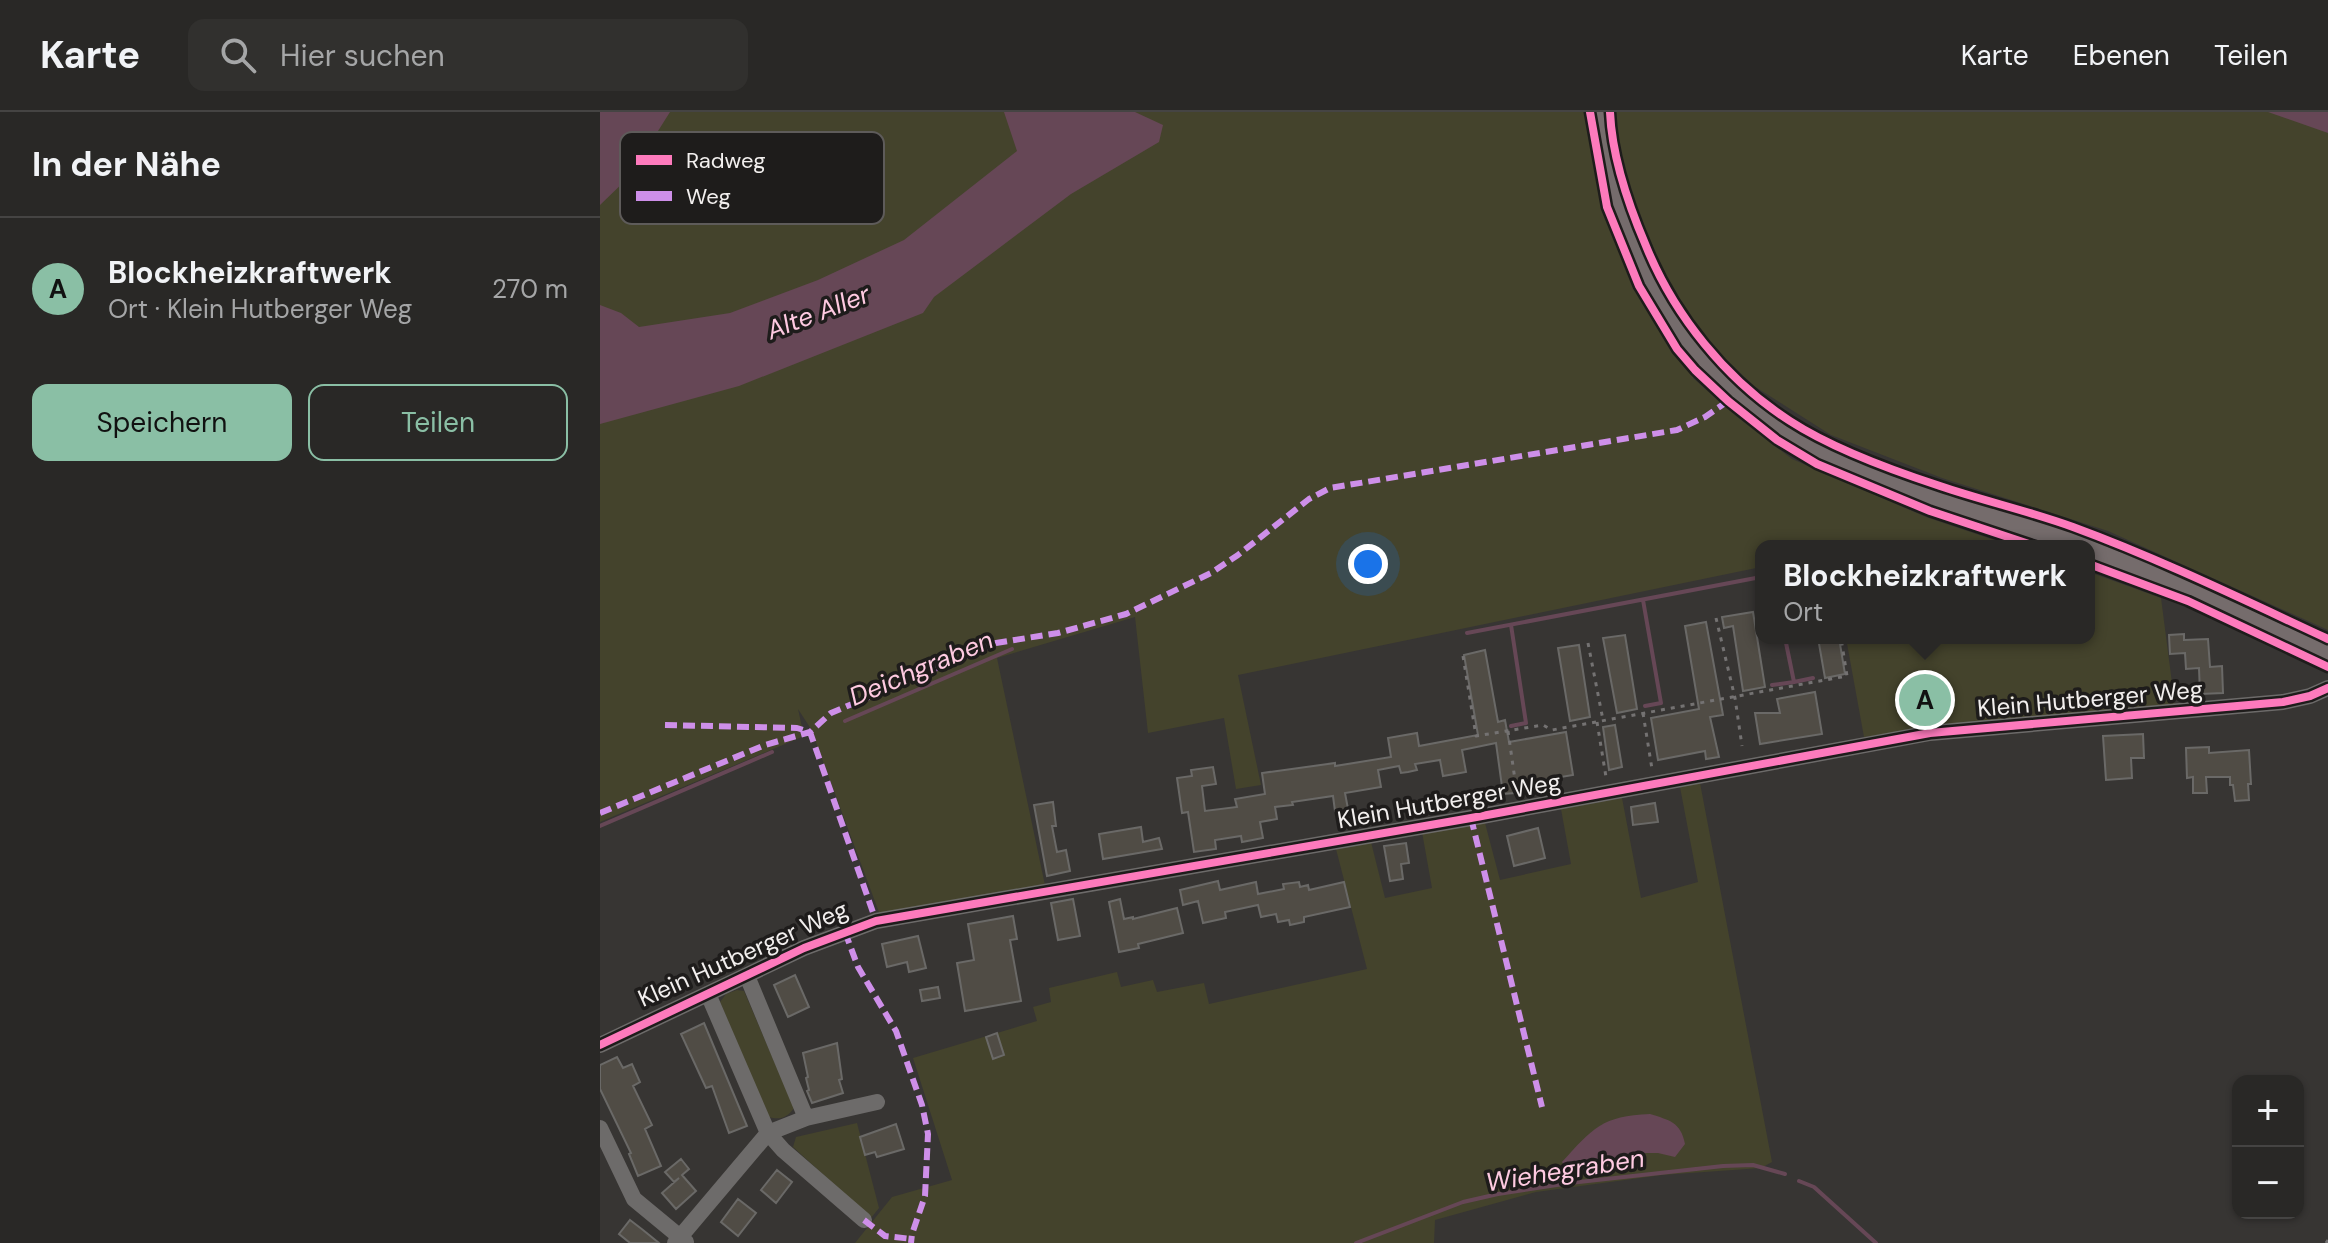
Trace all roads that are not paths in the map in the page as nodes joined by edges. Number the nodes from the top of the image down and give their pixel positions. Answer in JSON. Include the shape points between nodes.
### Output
{"nodes":[{"id":1,"x":1600,"y":112,"type":"edge"},
{"id":2,"x":2069,"y":540,"type":"edge"},
{"id":3,"x":2095,"y":548,"type":"edge"},
{"id":4,"x":2328,"y":653,"type":"edge"},
{"id":5,"x":2328,"y":688,"type":"edge"},
{"id":6,"x":747,"y":976,"type":"junction"},
{"id":7,"x":708,"y":994,"type":"junction"},
{"id":8,"x":600,"y":1045,"type":"edge"},
{"id":9,"x":877,"y":1102,"type":"dead end"},
{"id":10,"x":806,"y":1118,"type":"junction"},
{"id":11,"x":600,"y":1128,"type":"edge"},
{"id":12,"x":768,"y":1133,"type":"junction"},
{"id":13,"x":864,"y":1220,"type":"dead end"},
{"id":14,"x":681,"y":1241,"type":"edge"}],
"edges":[{"from":1,"to":2,"type":"main road","via":[[1616,201],[1651,283],[1695,348],[1739,394],[1823,453],[1935,499]]},
{"from":3,"to":4,"type":"main road"},
{"from":5,"to":6,"type":"street","name":"Klein Hutberger Weg","via":[[2283,702],[1930,733],[876,921]]},
{"from":6,"to":7,"type":"street","name":"Klein Hutberger Weg"},
{"from":6,"to":10,"type":"street"},
{"from":7,"to":8,"type":"street","name":"Klein Hutberger Weg"},
{"from":7,"to":12,"type":"street"},
{"from":9,"to":10,"type":"street"},
{"from":10,"to":12,"type":"street"},
{"from":11,"to":14,"type":"street","via":[[634,1199]]},
{"from":12,"to":13,"type":"street"},
{"from":12,"to":14,"type":"street"}]}
